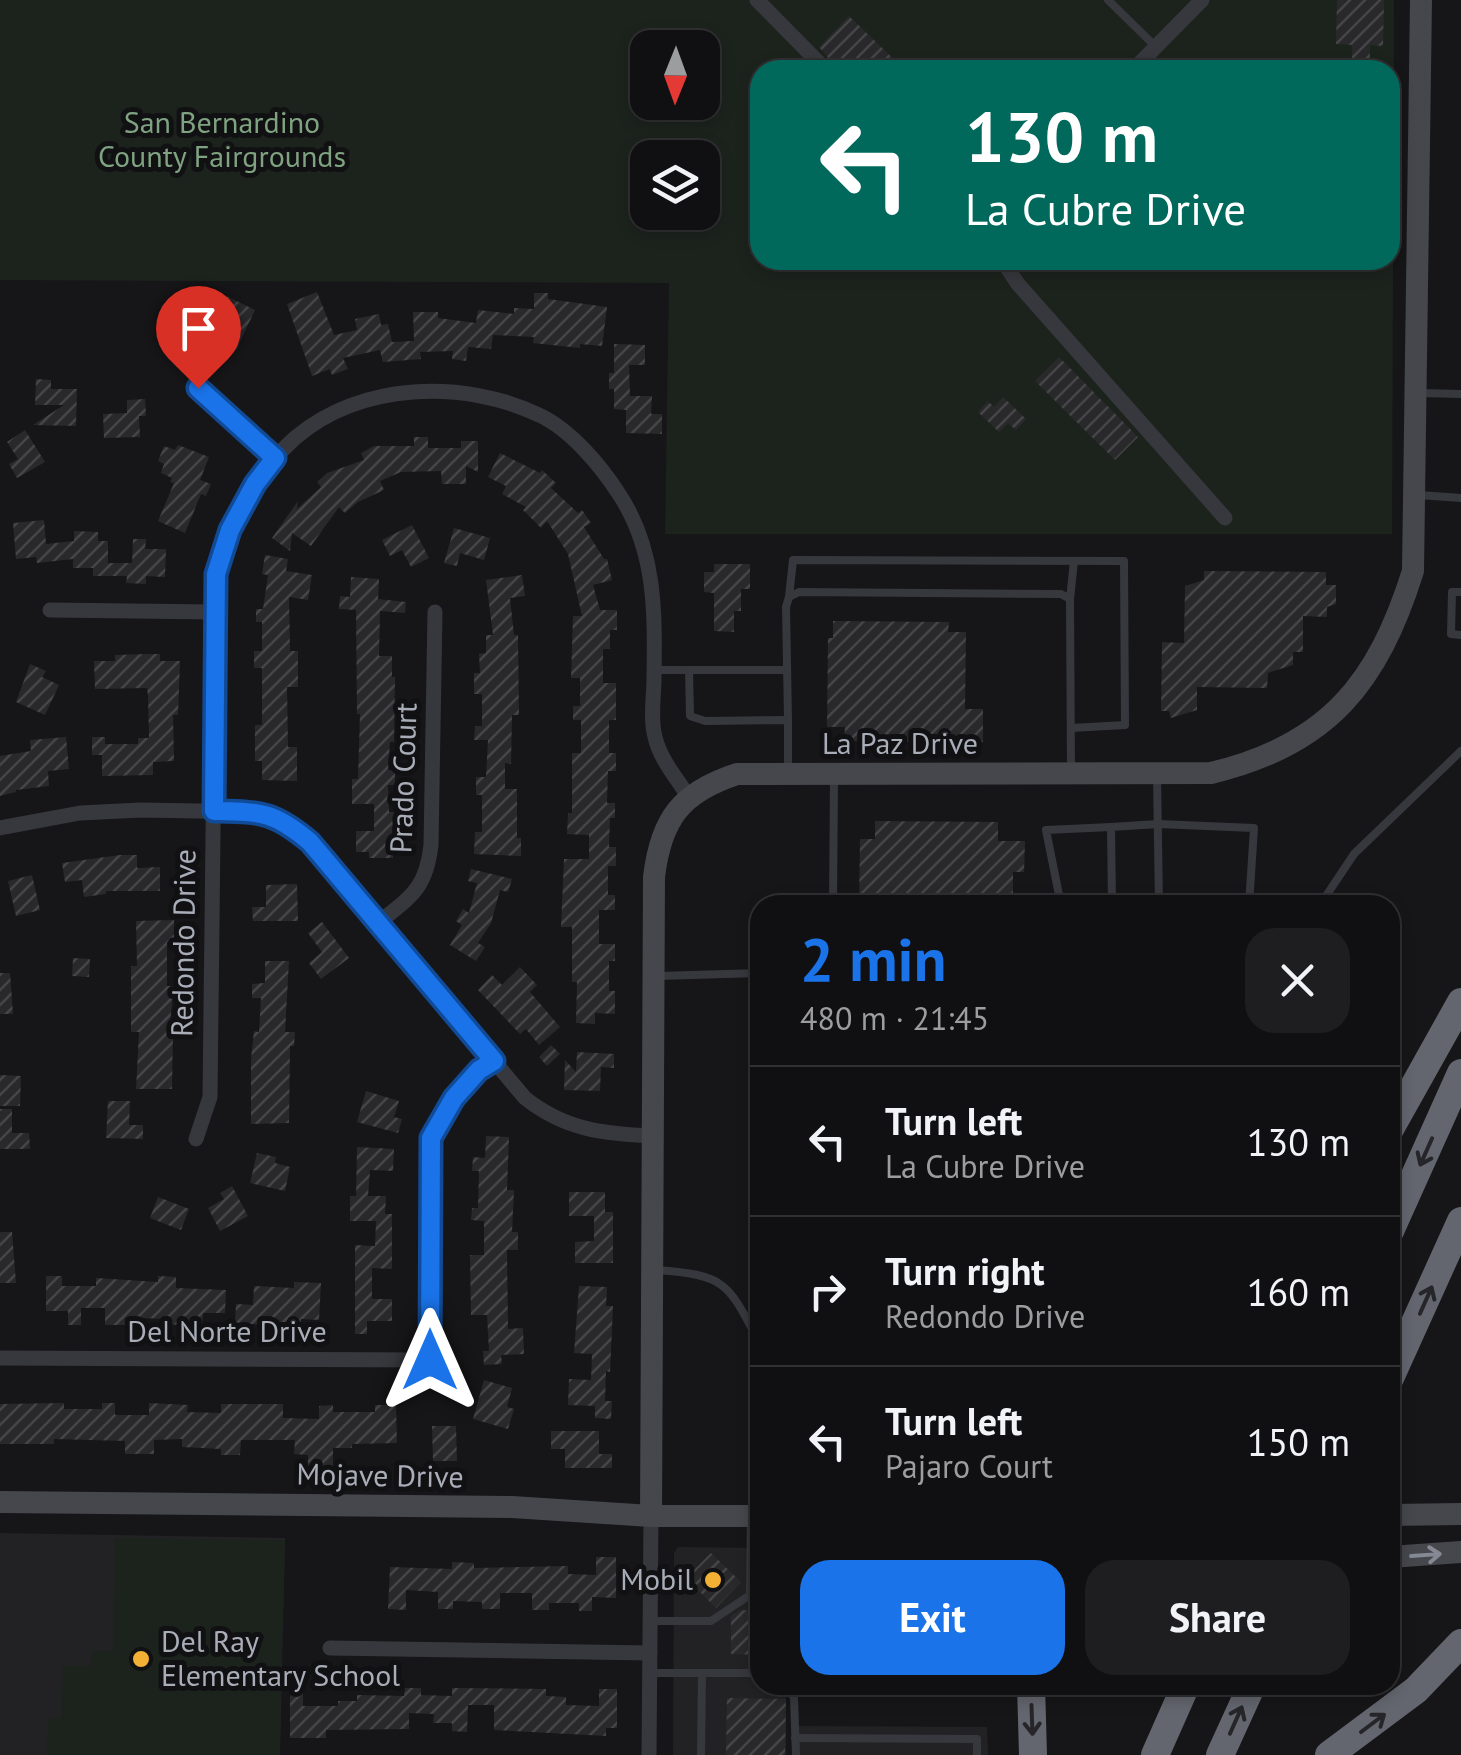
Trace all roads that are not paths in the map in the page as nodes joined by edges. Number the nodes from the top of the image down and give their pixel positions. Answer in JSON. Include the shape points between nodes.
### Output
{"nodes":[{"id":1,"x":757,"y":0,"type":"edge"},
{"id":2,"x":1108,"y":0,"type":"edge"},
{"id":3,"x":1202,"y":0,"type":"edge"},
{"id":4,"x":1421,"y":0,"type":"edge"},
{"id":5,"x":1156,"y":47,"type":"junction"},
{"id":6,"x":816,"y":60,"type":"edge"},
{"id":7,"x":1143,"y":60,"type":"edge"},
{"id":8,"x":1009,"y":270,"type":"edge"},
{"id":9,"x":198,"y":388,"type":"dead end"},
{"id":10,"x":1416,"y":393,"type":"junction"},
{"id":11,"x":1461,"y":394,"type":"edge"},
{"id":12,"x":275,"y":458,"type":"junction"},
{"id":13,"x":1414,"y":495,"type":"junction"},
{"id":14,"x":1461,"y":498,"type":"edge"},
{"id":15,"x":1224,"y":518,"type":"dead end"},
{"id":16,"x":1074,"y":561,"type":"junction"},
{"id":17,"x":1461,"y":592,"type":"edge"},
{"id":18,"x":789,"y":597,"type":"junction"},
{"id":19,"x":1070,"y":598,"type":"junction"},
{"id":20,"x":50,"y":610,"type":"dead end"},
{"id":21,"x":215,"y":612,"type":"junction"},
{"id":22,"x":435,"y":612,"type":"dead end"},
{"id":23,"x":1461,"y":634,"type":"edge"},
{"id":24,"x":654,"y":670,"type":"junction"},
{"id":25,"x":689,"y":670,"type":"junction"},
{"id":26,"x":787,"y":670,"type":"junction"},
{"id":27,"x":788,"y":720,"type":"junction"},
{"id":28,"x":1071,"y":728,"type":"junction"},
{"id":29,"x":1461,"y":751,"type":"edge"},
{"id":30,"x":788,"y":774,"type":"junction"},
{"id":31,"x":834,"y":774,"type":"junction"},
{"id":32,"x":1071,"y":775,"type":"junction"},
{"id":33,"x":1158,"y":775,"type":"junction"},
{"id":34,"x":688,"y":796,"type":"junction"},
{"id":35,"x":214,"y":811,"type":"junction"},
{"id":36,"x":1158,"y":824,"type":"junction"},
{"id":37,"x":1111,"y":827,"type":"junction"},
{"id":38,"x":0,"y":828,"type":"edge"},
{"id":39,"x":833,"y":895,"type":"edge"},
{"id":40,"x":1059,"y":895,"type":"edge"},
{"id":41,"x":1112,"y":895,"type":"edge"},
{"id":42,"x":1159,"y":895,"type":"edge"},
{"id":43,"x":1250,"y":895,"type":"edge"},
{"id":44,"x":1327,"y":895,"type":"edge"},
{"id":45,"x":377,"y":924,"type":"junction"},
{"id":46,"x":750,"y":973,"type":"edge"},
{"id":47,"x":654,"y":976,"type":"junction"},
{"id":48,"x":1461,"y":1002,"type":"edge"},
{"id":49,"x":494,"y":1061,"type":"junction"},
{"id":50,"x":1461,"y":1073,"type":"edge"},
{"id":51,"x":1400,"y":1111,"type":"edge"},
{"id":52,"x":654,"y":1136,"type":"junction"},
{"id":53,"x":196,"y":1139,"type":"dead end"},
{"id":54,"x":1400,"y":1209,"type":"edge"},
{"id":55,"x":1461,"y":1221,"type":"edge"},
{"id":56,"x":653,"y":1270,"type":"junction"},
{"id":57,"x":750,"y":1324,"type":"edge"},
{"id":58,"x":1400,"y":1356,"type":"edge"},
{"id":59,"x":0,"y":1358,"type":"edge"},
{"id":60,"x":0,"y":1502,"type":"edge"},
{"id":61,"x":1461,"y":1514,"type":"edge"},
{"id":62,"x":1400,"y":1515,"type":"edge"},
{"id":63,"x":650,"y":1516,"type":"junction"},
{"id":64,"x":750,"y":1516,"type":"edge"},
{"id":65,"x":1461,"y":1552,"type":"edge"},
{"id":66,"x":1400,"y":1556,"type":"edge"},
{"id":67,"x":750,"y":1594,"type":"edge"},
{"id":68,"x":650,"y":1622,"type":"junction"},
{"id":69,"x":1461,"y":1643,"type":"edge"},
{"id":70,"x":330,"y":1648,"type":"dead end"},
{"id":71,"x":650,"y":1653,"type":"junction"},
{"id":72,"x":650,"y":1672,"type":"junction"},
{"id":73,"x":702,"y":1673,"type":"junction"},
{"id":74,"x":750,"y":1673,"type":"edge"},
{"id":75,"x":792,"y":1695,"type":"edge"},
{"id":76,"x":1031,"y":1695,"type":"edge"},
{"id":77,"x":1182,"y":1695,"type":"edge"},
{"id":78,"x":1247,"y":1695,"type":"edge"},
{"id":79,"x":796,"y":1738,"type":"junction"},
{"id":80,"x":649,"y":1755,"type":"edge"},
{"id":81,"x":701,"y":1755,"type":"edge"},
{"id":82,"x":796,"y":1755,"type":"edge"},
{"id":83,"x":977,"y":1755,"type":"edge"},
{"id":84,"x":1034,"y":1755,"type":"edge"},
{"id":85,"x":1155,"y":1755,"type":"edge"},
{"id":86,"x":1220,"y":1755,"type":"edge"},
{"id":87,"x":1329,"y":1755,"type":"edge"}],
"edges":[{"from":1,"to":6,"type":"street"},
{"from":2,"to":5,"type":"lane"},
{"from":3,"to":5,"type":"street"},
{"from":4,"to":10,"type":"street","name":"La Paz Drive"},
{"from":5,"to":7,"type":"street"},
{"from":8,"to":15,"type":"street"},
{"from":9,"to":12,"type":"street"},
{"from":10,"to":11,"type":"lane"},
{"from":10,"to":13,"type":"street","name":"La Paz Drive"},
{"from":12,"to":21,"type":"street","name":"Redondo Drive","via":[[230,530],[216,574]]},
{"from":12,"to":24,"type":"street","name":"Redondo Drive","via":[[334,414],[418,391],[468,394],[542,416],[592,460],[637,526],[655,608]]},
{"from":13,"to":14,"type":"lane"},
{"from":13,"to":33,"type":"street","name":"La Paz Drive","via":[[1414,571],[1396,625],[1368,675],[1337,711],[1292,744],[1246,765]]},
{"from":16,"to":18,"type":"lane","via":[[793,560]]},
{"from":16,"to":19,"type":"lane"},
{"from":16,"to":28,"type":"lane","via":[[1124,561],[1125,725]]},
{"from":17,"to":23,"type":"lane","via":[[1452,592],[1451,634]]},
{"from":18,"to":19,"type":"lane","via":[[987,592]]},
{"from":18,"to":26,"type":"lane"},
{"from":19,"to":28,"type":"lane"},
{"from":20,"to":21,"type":"street"},
{"from":21,"to":35,"type":"street","name":"Redondo Drive"},
{"from":22,"to":45,"type":"street","name":"Prado Court","via":[[428,871],[416,892]]},
{"from":24,"to":25,"type":"lane"},
{"from":24,"to":34,"type":"street","name":"Redondo Drive","via":[[654,732]]},
{"from":25,"to":26,"type":"lane"},
{"from":25,"to":27,"type":"lane","via":[[690,716]]},
{"from":26,"to":27,"type":"lane"},
{"from":27,"to":30,"type":"lane"},
{"from":28,"to":32,"type":"lane"},
{"from":29,"to":44,"type":"lane","via":[[1354,854]]},
{"from":30,"to":31,"type":"street","name":"La Paz Drive"},
{"from":30,"to":34,"type":"street","name":"La Paz Drive","via":[[737,774]]},
{"from":31,"to":32,"type":"street","name":"La Paz Drive"},
{"from":31,"to":39,"type":"lane"},
{"from":32,"to":33,"type":"street","name":"La Paz Drive"},
{"from":33,"to":36,"type":"lane"},
{"from":34,"to":47,"type":"street","via":[[658,846]]},
{"from":35,"to":38,"type":"street","via":[[80,813]]},
{"from":35,"to":45,"type":"street","via":[[259,812],[285,821]]},
{"from":35,"to":53,"type":"street","name":"Redondo Drive","via":[[210,1098]]},
{"from":36,"to":37,"type":"lane"},
{"from":36,"to":42,"type":"lane"},
{"from":36,"to":43,"type":"lane","via":[[1254,828]]},
{"from":37,"to":40,"type":"lane","via":[[1046,830]]},
{"from":37,"to":41,"type":"lane"},
{"from":45,"to":49,"type":"street"},
{"from":46,"to":47,"type":"lane"},
{"from":47,"to":52,"type":"street"},
{"from":48,"to":51,"type":"highway"},
{"from":49,"to":52,"type":"street","via":[[525,1098],[564,1124]]},
{"from":49,"to":59,"type":"street","name":"Del Norte Drive","via":[[454,1098],[431,1138],[430,1360]]},
{"from":50,"to":54,"type":"highway","one_way":true},
{"from":52,"to":56,"type":"street"},
{"from":58,"to":55,"type":"highway","one_way":true},
{"from":56,"to":57,"type":"lane","via":[[698,1273],[726,1284]]},
{"from":56,"to":63,"type":"street"},
{"from":60,"to":63,"type":"street","name":"Mojave Drive","via":[[512,1507]]},
{"from":61,"to":62,"type":"street"},
{"from":63,"to":64,"type":"street","name":"Mojave Drive"},
{"from":63,"to":68,"type":"street"},
{"from":66,"to":65,"type":"street","one_way":true},
{"from":67,"to":68,"type":"lane","via":[[711,1621]]},
{"from":68,"to":71,"type":"street"},
{"from":87,"to":69,"type":"highway","one_way":true,"via":[[1416,1690]]},
{"from":70,"to":71,"type":"street"},
{"from":71,"to":72,"type":"street"},
{"from":72,"to":73,"type":"lane"},
{"from":72,"to":80,"type":"street"},
{"from":73,"to":74,"type":"lane"},
{"from":73,"to":81,"type":"lane"},
{"from":75,"to":79,"type":"lane"},
{"from":76,"to":84,"type":"highway","one_way":true},
{"from":77,"to":85,"type":"highway"},
{"from":86,"to":78,"type":"highway","one_way":true},
{"from":79,"to":82,"type":"lane"},
{"from":79,"to":83,"type":"lane","via":[[977,1739]]}]}
